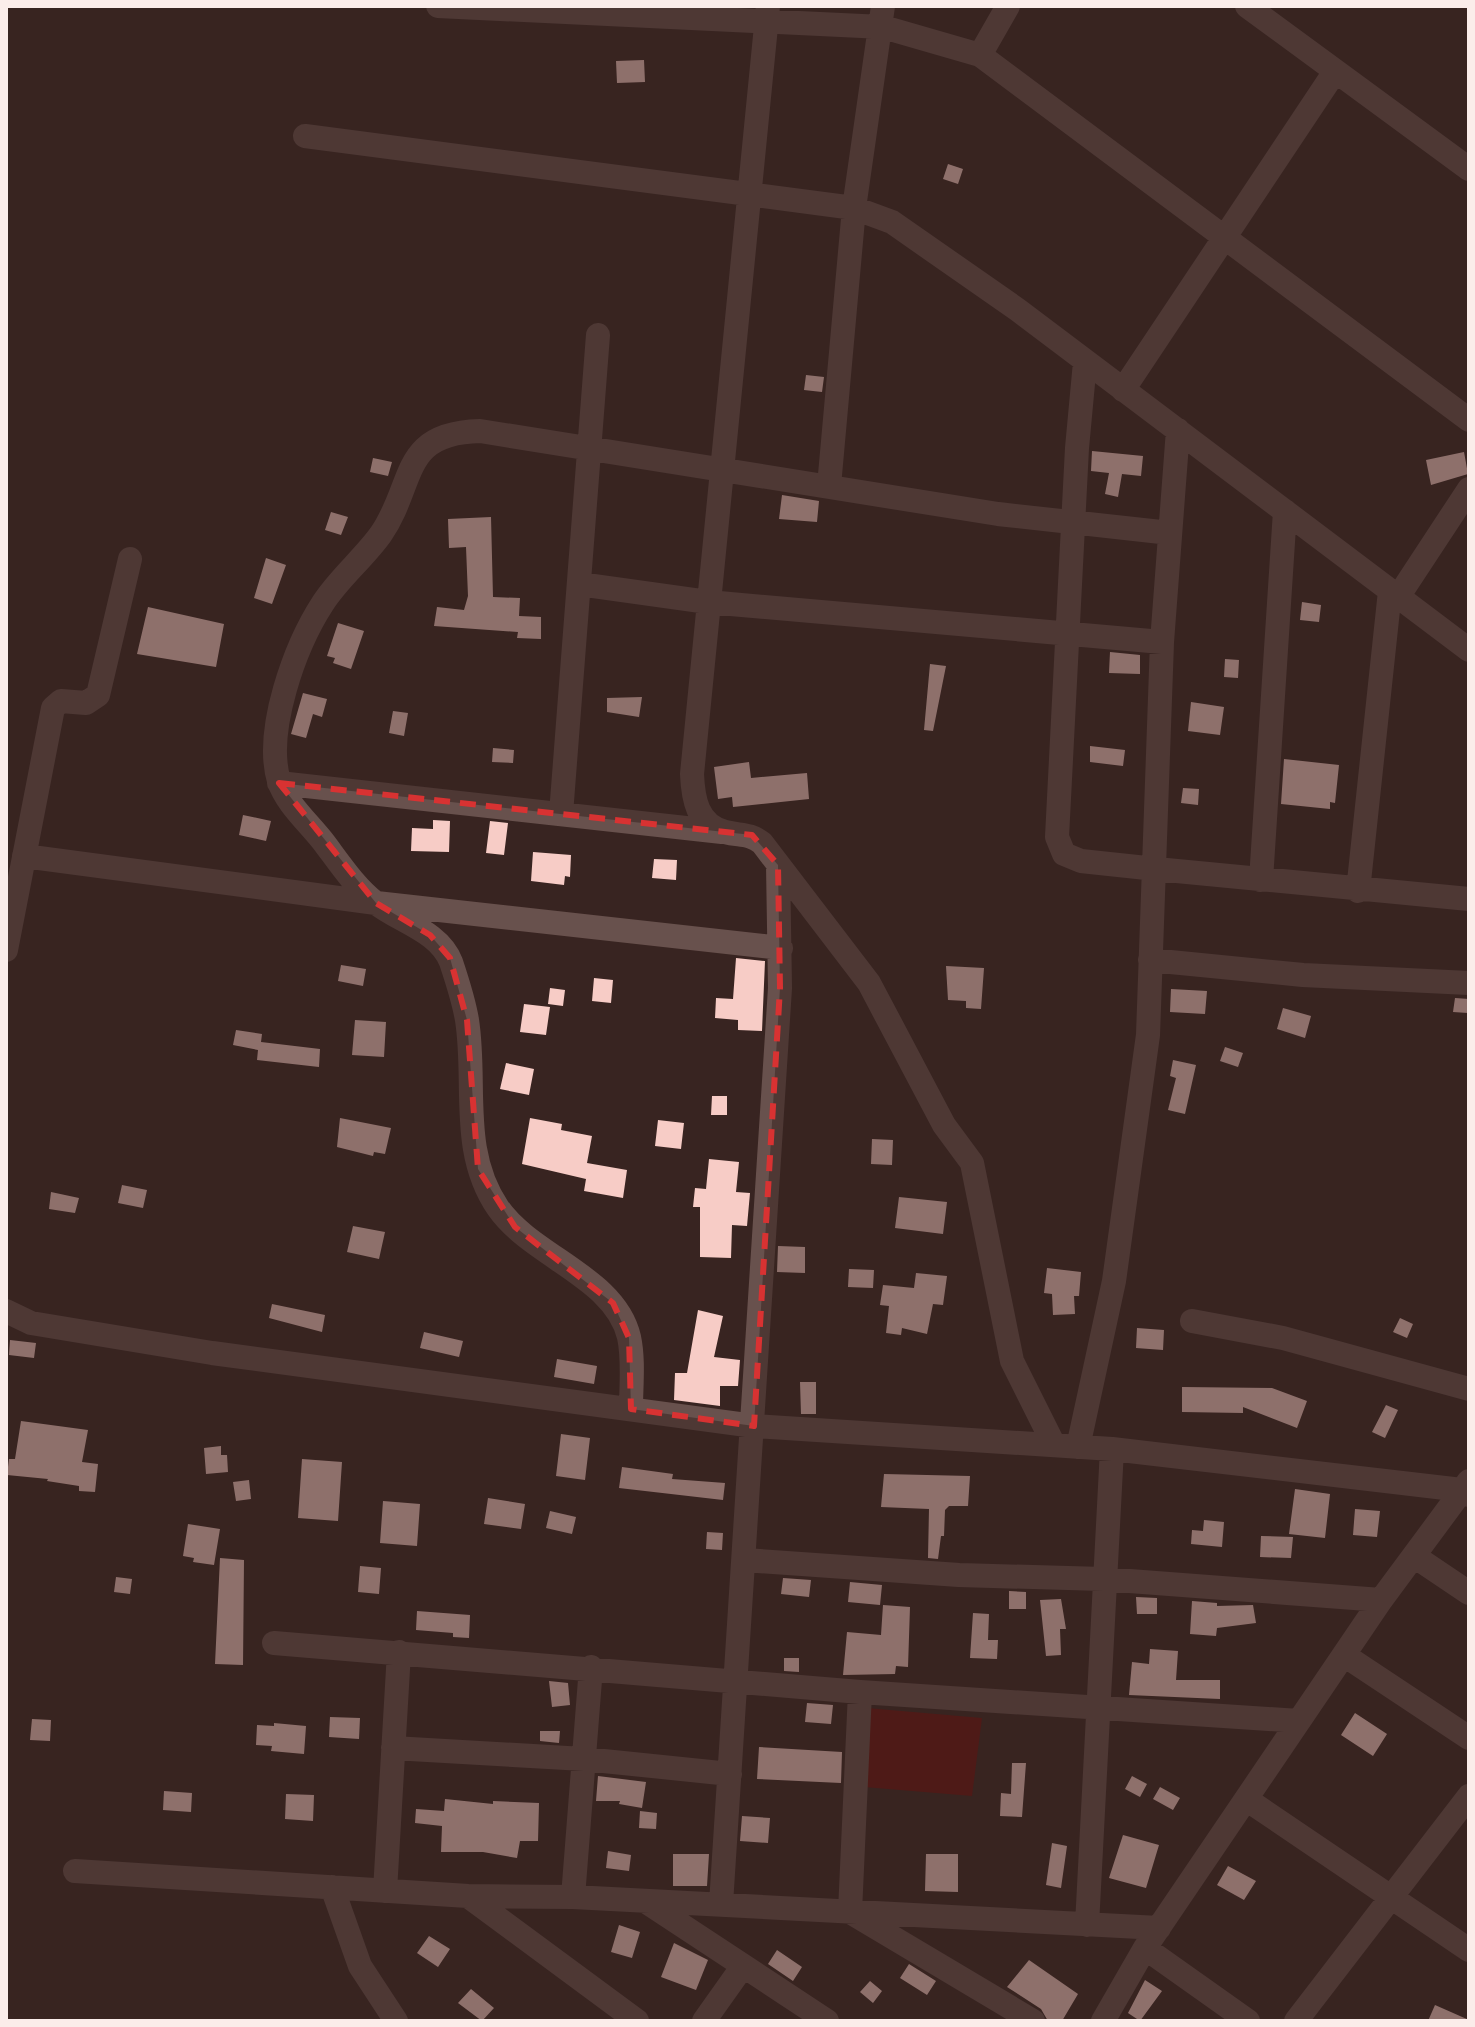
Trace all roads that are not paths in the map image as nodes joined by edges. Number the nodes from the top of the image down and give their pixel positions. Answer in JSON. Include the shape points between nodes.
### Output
{"nodes":[{"id":1,"x":438,"y":6,"type":"edge"},
{"id":2,"x":1008,"y":6,"type":"edge"},
{"id":3,"x":1247,"y":6,"type":"edge"},
{"id":4,"x":767,"y":14,"type":"edge"},
{"id":5,"x":883,"y":16,"type":"edge"},
{"id":6,"x":980,"y":55,"type":"junction"},
{"id":7,"x":1334,"y":73,"type":"junction"},
{"id":8,"x":305,"y":136,"type":"dead end"},
{"id":9,"x":1469,"y":169,"type":"edge"},
{"id":10,"x":748,"y":193,"type":"junction"},
{"id":11,"x":854,"y":208,"type":"junction"},
{"id":12,"x":1223,"y":237,"type":"junction"},
{"id":13,"x":598,"y":335,"type":"dead end"},
{"id":14,"x":1085,"y":362,"type":"junction"},
{"id":15,"x":1123,"y":390,"type":"junction"},
{"id":16,"x":1469,"y":420,"type":"edge"},
{"id":17,"x":1178,"y":430,"type":"junction"},
{"id":18,"x":589,"y":450,"type":"junction"},
{"id":19,"x":719,"y":468,"type":"junction"},
{"id":20,"x":829,"y":486,"type":"junction"},
{"id":21,"x":1469,"y":489,"type":"edge"},
{"id":22,"x":1285,"y":511,"type":"junction"},
{"id":23,"x":1073,"y":522,"type":"junction"},
{"id":24,"x":1170,"y":533,"type":"junction"},
{"id":25,"x":130,"y":559,"type":"dead end"},
{"id":26,"x":579,"y":584,"type":"junction"},
{"id":27,"x":1394,"y":594,"type":"junction"},
{"id":28,"x":708,"y":602,"type":"junction"},
{"id":29,"x":1067,"y":633,"type":"junction"},
{"id":30,"x":1162,"y":642,"type":"junction"},
{"id":31,"x":1469,"y":650,"type":"edge"},
{"id":32,"x":279,"y":783,"type":"junction"},
{"id":33,"x":561,"y":814,"type":"junction"},
{"id":34,"x":723,"y":832,"type":"junction"},
{"id":35,"x":24,"y":856,"type":"junction"},
{"id":36,"x":778,"y":865,"type":"junction"},
{"id":37,"x":1156,"y":869,"type":"junction"},
{"id":38,"x":1261,"y":880,"type":"junction"},
{"id":39,"x":1358,"y":891,"type":"junction"},
{"id":40,"x":1469,"y":899,"type":"edge"},
{"id":41,"x":376,"y":903,"type":"junction"},
{"id":42,"x":781,"y":948,"type":"junction"},
{"id":43,"x":6,"y":950,"type":"edge"},
{"id":44,"x":1150,"y":960,"type":"junction"},
{"id":45,"x":1469,"y":983,"type":"edge"},
{"id":46,"x":6,"y":1311,"type":"edge"},
{"id":47,"x":1192,"y":1321,"type":"dead end"},
{"id":48,"x":1469,"y":1389,"type":"edge"},
{"id":49,"x":631,"y":1409,"type":"junction"},
{"id":50,"x":754,"y":1426,"type":"junction"},
{"id":51,"x":1066,"y":1446,"type":"junction"},
{"id":52,"x":1112,"y":1449,"type":"junction"},
{"id":53,"x":1467,"y":1489,"type":"edge"},
{"id":54,"x":1414,"y":1556,"type":"junction"},
{"id":55,"x":744,"y":1560,"type":"junction"},
{"id":56,"x":1103,"y":1579,"type":"junction"},
{"id":57,"x":1469,"y":1593,"type":"edge"},
{"id":58,"x":1381,"y":1600,"type":"junction"},
{"id":59,"x":274,"y":1643,"type":"dead end"},
{"id":60,"x":399,"y":1652,"type":"junction"},
{"id":61,"x":1344,"y":1655,"type":"junction"},
{"id":62,"x":591,"y":1667,"type":"junction"},
{"id":63,"x":736,"y":1679,"type":"junction"},
{"id":64,"x":860,"y":1692,"type":"junction"},
{"id":65,"x":1096,"y":1709,"type":"junction"},
{"id":66,"x":1299,"y":1721,"type":"junction"},
{"id":67,"x":1469,"y":1738,"type":"edge"},
{"id":68,"x":393,"y":1748,"type":"junction"},
{"id":69,"x":584,"y":1759,"type":"junction"},
{"id":70,"x":730,"y":1774,"type":"junction"},
{"id":71,"x":1469,"y":1796,"type":"edge"},
{"id":72,"x":1246,"y":1799,"type":"junction"},
{"id":73,"x":75,"y":1871,"type":"dead end"},
{"id":74,"x":332,"y":1887,"type":"junction"},
{"id":75,"x":385,"y":1891,"type":"junction"},
{"id":76,"x":468,"y":1896,"type":"junction"},
{"id":77,"x":1392,"y":1896,"type":"junction"},
{"id":78,"x":573,"y":1897,"type":"junction"},
{"id":79,"x":645,"y":1901,"type":"junction"},
{"id":80,"x":721,"y":1904,"type":"junction"},
{"id":81,"x":850,"y":1912,"type":"junction"},
{"id":82,"x":1087,"y":1925,"type":"junction"},
{"id":83,"x":1152,"y":1938,"type":"junction"},
{"id":84,"x":1469,"y":1950,"type":"edge"},
{"id":85,"x":743,"y":1966,"type":"junction"},
{"id":86,"x":396,"y":2021,"type":"edge"},
{"id":87,"x":637,"y":2021,"type":"edge"},
{"id":88,"x":704,"y":2021,"type":"edge"},
{"id":89,"x":827,"y":2021,"type":"edge"},
{"id":90,"x":1033,"y":2021,"type":"edge"},
{"id":91,"x":1103,"y":2021,"type":"edge"},
{"id":92,"x":1248,"y":2021,"type":"edge"},
{"id":93,"x":1296,"y":2021,"type":"edge"}],
"edges":[{"from":1,"to":4,"type":"street"},
{"from":2,"to":6,"type":"street"},
{"from":3,"to":7,"type":"street"},
{"from":4,"to":5,"type":"street"},
{"from":4,"to":10,"type":"street"},
{"from":5,"to":6,"type":"street"},
{"from":5,"to":11,"type":"street"},
{"from":6,"to":12,"type":"street"},
{"from":7,"to":9,"type":"street"},
{"from":7,"to":12,"type":"street"},
{"from":8,"to":10,"type":"street"},
{"from":10,"to":11,"type":"street"},
{"from":10,"to":19,"type":"street"},
{"from":11,"to":14,"type":"street","via":[[892,222]]},
{"from":11,"to":20,"type":"street"},
{"from":12,"to":15,"type":"street"},
{"from":12,"to":16,"type":"street"},
{"from":13,"to":18,"type":"street"},
{"from":14,"to":15,"type":"street"},
{"from":14,"to":23,"type":"street"},
{"from":15,"to":17,"type":"street"},
{"from":17,"to":22,"type":"street"},
{"from":17,"to":24,"type":"street"},
{"from":18,"to":19,"type":"street"},
{"from":18,"to":26,"type":"street"},
{"from":18,"to":32,"type":"street","via":[[480,431],[438,439],[421,451],[408,468],[389,522],[324,602],[292,666],[276,729]]},
{"from":19,"to":20,"type":"street"},
{"from":19,"to":28,"type":"street"},
{"from":20,"to":23,"type":"street"},
{"from":21,"to":27,"type":"street"},
{"from":22,"to":27,"type":"street"},
{"from":22,"to":38,"type":"street"},
{"from":23,"to":24,"type":"street"},
{"from":23,"to":29,"type":"street"},
{"from":24,"to":30,"type":"street"},
{"from":25,"to":35,"type":"street","via":[[98,695],[86,703],[61,701],[53,708]]},
{"from":26,"to":28,"type":"street"},
{"from":26,"to":33,"type":"street"},
{"from":27,"to":31,"type":"street"},
{"from":27,"to":39,"type":"street"},
{"from":28,"to":29,"type":"street"},
{"from":28,"to":34,"type":"street","via":[[692,774],[699,812]]},
{"from":29,"to":30,"type":"street"},
{"from":29,"to":37,"type":"street","via":[[1059,846],[1072,859]]},
{"from":30,"to":37,"type":"street"},
{"from":32,"to":33,"type":"street"},
{"from":32,"to":41,"type":"street"},
{"from":33,"to":34,"type":"street"},
{"from":34,"to":36,"type":"street","via":[[752,835]]},
{"from":35,"to":41,"type":"street"},
{"from":35,"to":43,"type":"street"},
{"from":36,"to":42,"type":"street"},
{"from":36,"to":51,"type":"street","via":[[869,983],[944,1125],[972,1163],[1012,1361]]},
{"from":37,"to":38,"type":"street"},
{"from":37,"to":44,"type":"street"},
{"from":38,"to":39,"type":"street"},
{"from":39,"to":40,"type":"street"},
{"from":41,"to":42,"type":"street"},
{"from":41,"to":49,"type":"street","via":[[430,935],[450,958],[467,1020],[478,1169],[493,1200],[515,1227],[600,1290],[618,1311],[629,1338]]},
{"from":42,"to":50,"type":"street"},
{"from":44,"to":45,"type":"street"},
{"from":44,"to":51,"type":"street","via":[[1148,1035],[1114,1281]]},
{"from":46,"to":49,"type":"street","via":[[31,1323],[212,1353]]},
{"from":47,"to":48,"type":"street","via":[[1283,1338]]},
{"from":49,"to":50,"type":"street"},
{"from":50,"to":51,"type":"street"},
{"from":50,"to":55,"type":"street"},
{"from":51,"to":52,"type":"street"},
{"from":52,"to":53,"type":"street"},
{"from":52,"to":56,"type":"street"},
{"from":53,"to":54,"type":"street"},
{"from":54,"to":57,"type":"street"},
{"from":54,"to":58,"type":"street"},
{"from":55,"to":56,"type":"street"},
{"from":55,"to":63,"type":"street"},
{"from":56,"to":58,"type":"street"},
{"from":56,"to":65,"type":"street"},
{"from":58,"to":61,"type":"street"},
{"from":59,"to":60,"type":"street"},
{"from":60,"to":62,"type":"street"},
{"from":60,"to":68,"type":"street"},
{"from":61,"to":66,"type":"street"},
{"from":61,"to":67,"type":"street"},
{"from":62,"to":63,"type":"street"},
{"from":62,"to":69,"type":"street"},
{"from":63,"to":64,"type":"street"},
{"from":63,"to":70,"type":"street"},
{"from":64,"to":65,"type":"street"},
{"from":64,"to":81,"type":"street"},
{"from":65,"to":66,"type":"street"},
{"from":65,"to":82,"type":"street"},
{"from":66,"to":72,"type":"street"},
{"from":68,"to":69,"type":"street"},
{"from":68,"to":75,"type":"street"},
{"from":69,"to":70,"type":"street"},
{"from":69,"to":78,"type":"street"},
{"from":70,"to":80,"type":"street"},
{"from":71,"to":77,"type":"street"},
{"from":72,"to":77,"type":"street"},
{"from":72,"to":83,"type":"street"},
{"from":73,"to":74,"type":"street"},
{"from":74,"to":75,"type":"street"},
{"from":74,"to":86,"type":"street","via":[[360,1966]]},
{"from":75,"to":76,"type":"street"},
{"from":76,"to":78,"type":"street"},
{"from":76,"to":87,"type":"street"},
{"from":77,"to":84,"type":"street"},
{"from":77,"to":93,"type":"street"},
{"from":78,"to":79,"type":"street"},
{"from":79,"to":80,"type":"street"},
{"from":79,"to":85,"type":"street"},
{"from":80,"to":81,"type":"street"},
{"from":81,"to":82,"type":"street"},
{"from":81,"to":90,"type":"street"},
{"from":82,"to":83,"type":"street"},
{"from":83,"to":91,"type":"street"},
{"from":83,"to":92,"type":"street"},
{"from":85,"to":88,"type":"street"},
{"from":85,"to":89,"type":"street"}]}
